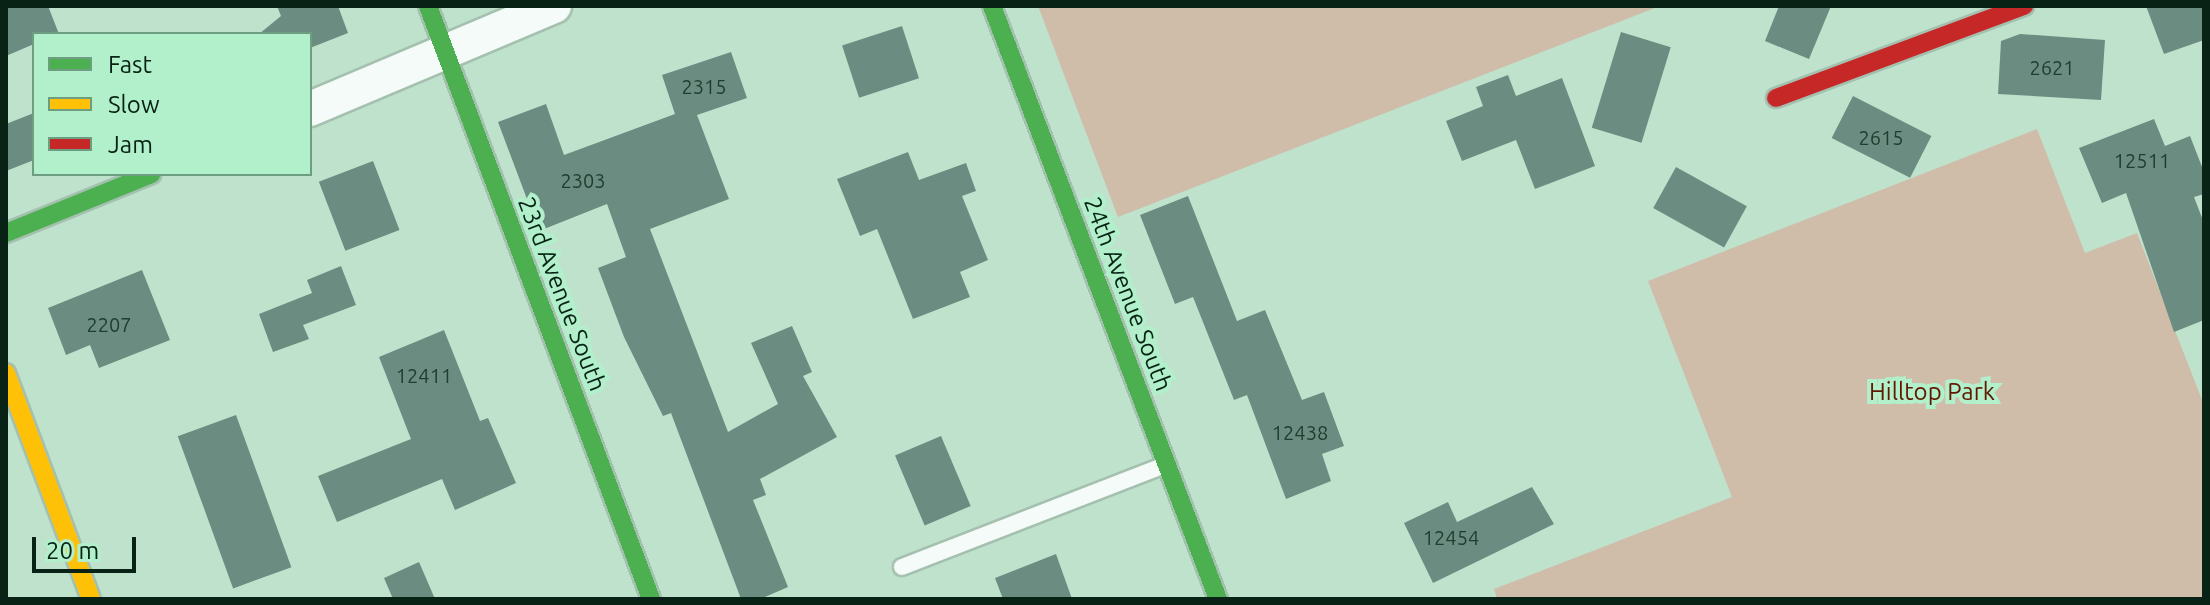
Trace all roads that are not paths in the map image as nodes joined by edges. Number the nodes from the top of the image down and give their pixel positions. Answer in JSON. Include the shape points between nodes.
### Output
{"nodes":[{"id":1,"x":428,"y":6,"type":"edge"},
{"id":2,"x":554,"y":6,"type":"edge"},
{"id":3,"x":992,"y":6,"type":"edge"},
{"id":4,"x":2024,"y":6,"type":"edge"},
{"id":5,"x":445,"y":54,"type":"junction"},
{"id":6,"x":1776,"y":98,"type":"dead end"},
{"id":7,"x":312,"y":108,"type":"edge"},
{"id":8,"x":146,"y":176,"type":"edge"},
{"id":9,"x":6,"y":233,"type":"edge"},
{"id":10,"x":6,"y":373,"type":"edge"},
{"id":11,"x":1167,"y":464,"type":"junction"},
{"id":12,"x":902,"y":567,"type":"dead end"},
{"id":13,"x":91,"y":599,"type":"edge"},
{"id":14,"x":651,"y":599,"type":"edge"},
{"id":15,"x":1218,"y":599,"type":"edge"}],
"edges":[{"from":1,"to":5,"type":"street","name":"23rd Avenue South"},
{"from":2,"to":5,"type":"street"},
{"from":3,"to":11,"type":"street","name":"24th Avenue South"},
{"from":4,"to":6,"type":"street"},
{"from":5,"to":7,"type":"street"},
{"from":5,"to":14,"type":"street","name":"23rd Avenue South"},
{"from":8,"to":9,"type":"street"},
{"from":10,"to":13,"type":"street"},
{"from":11,"to":12,"type":"lane"},
{"from":11,"to":15,"type":"street","name":"24th Avenue South"}]}
